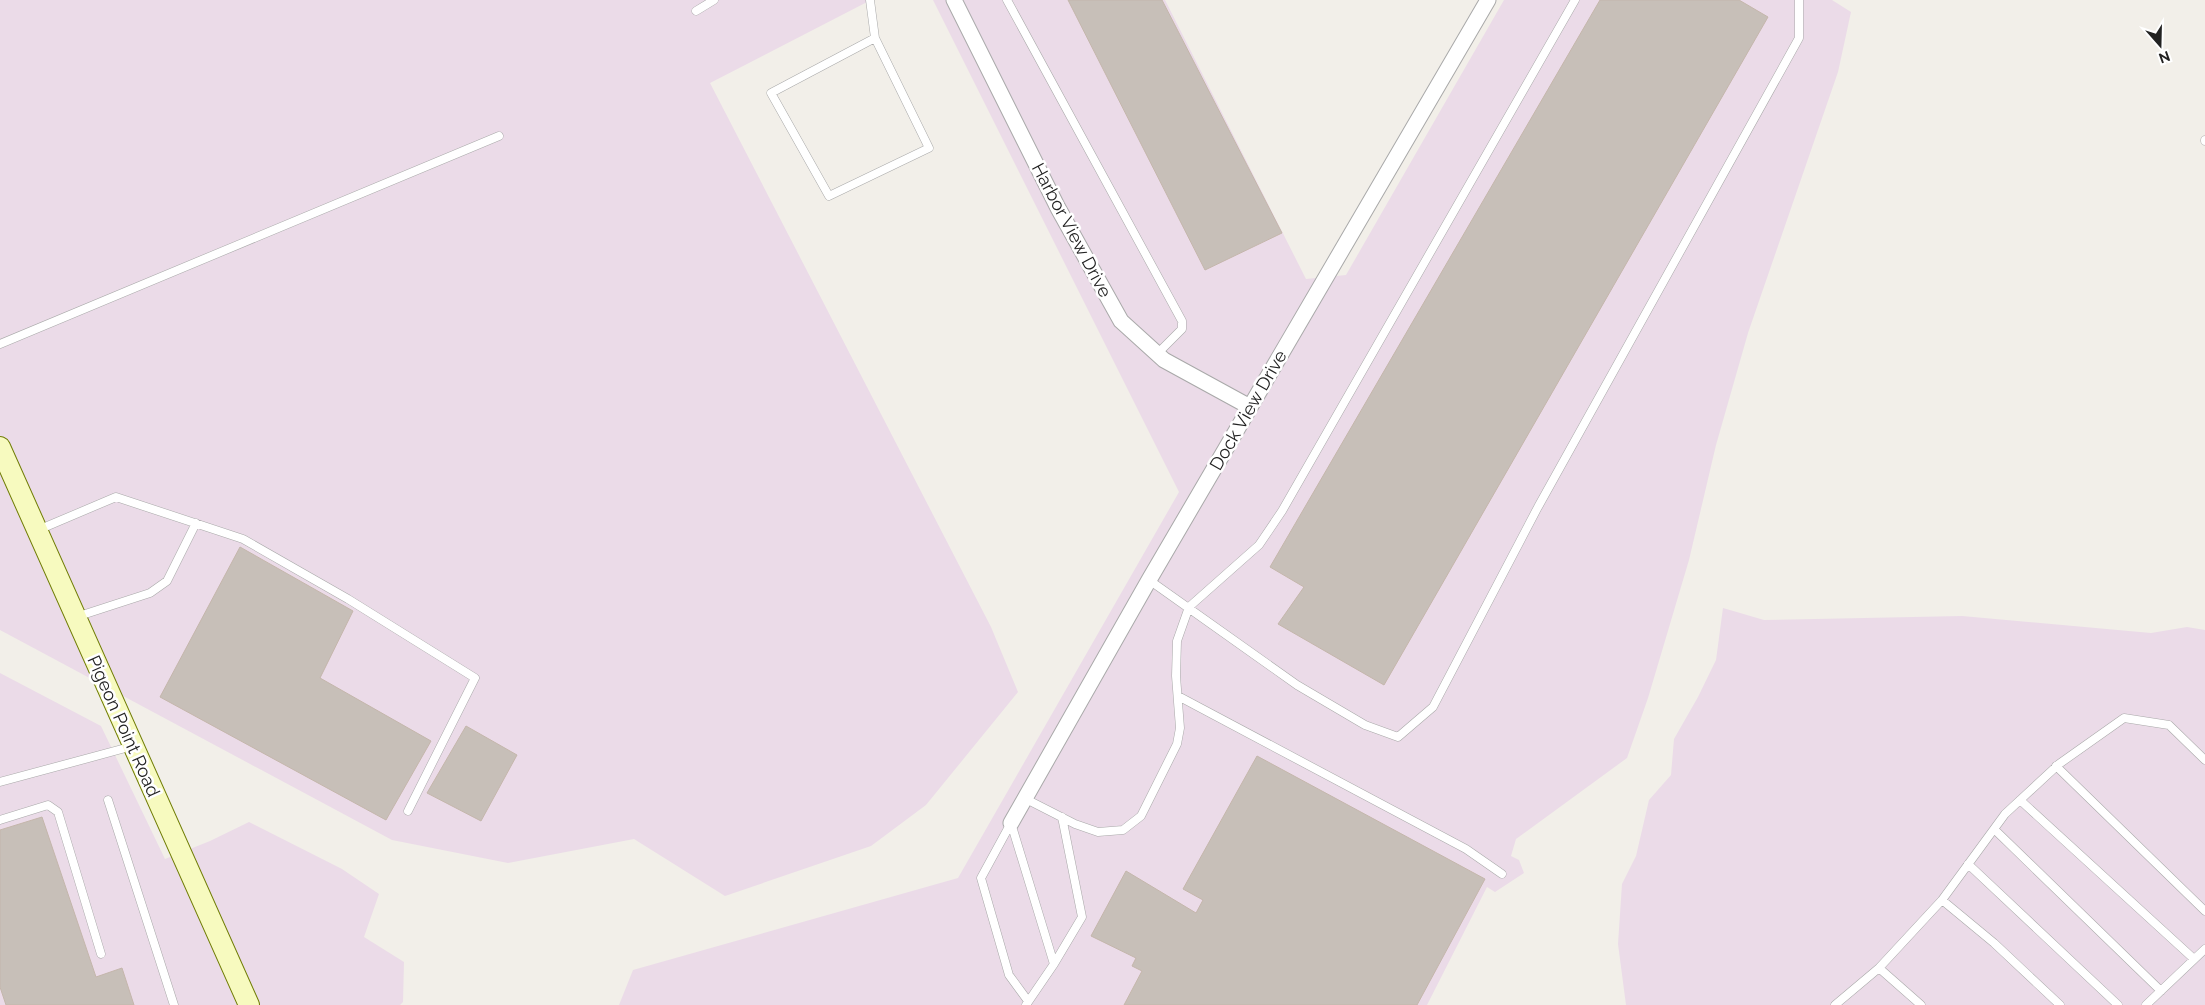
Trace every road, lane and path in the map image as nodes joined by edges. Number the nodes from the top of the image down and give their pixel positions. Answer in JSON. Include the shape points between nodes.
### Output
{"nodes":[{"id":1,"x":714,"y":0,"type":"edge"},
{"id":2,"x":870,"y":0,"type":"edge"},
{"id":3,"x":954,"y":0,"type":"edge"},
{"id":4,"x":1007,"y":0,"type":"edge"},
{"id":5,"x":1488,"y":0,"type":"edge"},
{"id":6,"x":1575,"y":0,"type":"edge"},
{"id":7,"x":1799,"y":0,"type":"edge"},
{"id":8,"x":696,"y":11,"type":"dead end"},
{"id":9,"x":875,"y":38,"type":"junction"},
{"id":10,"x":499,"y":136,"type":"dead end"},
{"id":11,"x":0,"y":344,"type":"edge"},
{"id":12,"x":1157,"y":354,"type":"junction"},
{"id":13,"x":1250,"y":407,"type":"junction"},
{"id":14,"x":0,"y":447,"type":"edge"},
{"id":15,"x":196,"y":523,"type":"junction"},
{"id":16,"x":37,"y":530,"type":"junction"},
{"id":17,"x":1149,"y":580,"type":"junction"},
{"id":18,"x":1189,"y":607,"type":"junction"},
{"id":19,"x":76,"y":617,"type":"junction"},
{"id":20,"x":1178,"y":696,"type":"junction"},
{"id":21,"x":133,"y":746,"type":"junction"},
{"id":22,"x":2205,"y":760,"type":"edge"},
{"id":23,"x":2056,"y":766,"type":"junction"},
{"id":24,"x":0,"y":782,"type":"edge"},
{"id":25,"x":1024,"y":798,"type":"junction"},
{"id":26,"x":108,"y":800,"type":"dead end"},
{"id":27,"x":2020,"y":800,"type":"junction"},
{"id":28,"x":408,"y":811,"type":"dead end"},
{"id":29,"x":1062,"y":818,"type":"junction"},
{"id":30,"x":0,"y":820,"type":"edge"},
{"id":31,"x":1011,"y":823,"type":"junction"},
{"id":32,"x":1994,"y":829,"type":"junction"},
{"id":33,"x":1968,"y":864,"type":"junction"},
{"id":34,"x":1502,"y":874,"type":"dead end"},
{"id":35,"x":1942,"y":900,"type":"junction"},
{"id":36,"x":2205,"y":911,"type":"edge"},
{"id":37,"x":2205,"y":949,"type":"edge"},
{"id":38,"x":101,"y":954,"type":"dead end"},
{"id":39,"x":2194,"y":959,"type":"junction"},
{"id":40,"x":1054,"y":964,"type":"junction"},
{"id":41,"x":1879,"y":968,"type":"junction"},
{"id":42,"x":2161,"y":991,"type":"junction"},
{"id":43,"x":1027,"y":1003,"type":"edge"},
{"id":44,"x":174,"y":1005,"type":"edge"},
{"id":45,"x":249,"y":1005,"type":"edge"},
{"id":46,"x":1835,"y":1005,"type":"edge"},
{"id":47,"x":1922,"y":1005,"type":"edge"},
{"id":48,"x":2060,"y":1005,"type":"edge"},
{"id":49,"x":2118,"y":1005,"type":"edge"},
{"id":50,"x":2146,"y":1005,"type":"edge"}],
"edges":[{"from":1,"to":8,"type":"lane"},
{"from":2,"to":9,"type":"lane"},
{"from":3,"to":12,"type":"street","name":"Harbor View Drive","via":[[1058,208],[1121,321]]},
{"from":4,"to":12,"type":"lane","via":[[1182,321],[1182,329]]},
{"from":5,"to":13,"type":"street","name":"Dock View Drive"},
{"from":6,"to":18,"type":"lane","via":[[1282,511],[1259,545]]},
{"from":7,"to":18,"type":"lane","via":[[1799,38],[1538,507],[1433,707],[1398,737],[1365,725],[1297,685]]},
{"from":9,"to":9,"type":"lane","via":[[928,148],[829,196],[771,93]]},
{"from":10,"to":11,"type":"lane"},
{"from":12,"to":13,"type":"street","name":"Harbor View Drive"},
{"from":13,"to":17,"type":"street","name":"Dock View Drive"},
{"from":14,"to":16,"type":"street","name":"Pigeon Point Road"},
{"from":15,"to":16,"type":"lane","via":[[116,497]]},
{"from":15,"to":19,"type":"lane","via":[[168,581],[150,593]]},
{"from":15,"to":28,"type":"lane","via":[[243,539],[475,678]]},
{"from":16,"to":19,"type":"street","name":"Pigeon Point Road"},
{"from":17,"to":18,"type":"lane"},
{"from":17,"to":25,"type":"street","name":"Dock View Drive"},
{"from":18,"to":20,"type":"lane","via":[[1178,641]]},
{"from":19,"to":21,"type":"street","name":"Pigeon Point Road"},
{"from":20,"to":29,"type":"lane","via":[[1180,728],[1177,744],[1141,816],[1123,830],[1098,832]]},
{"from":20,"to":34,"type":"lane","via":[[1457,844]]},
{"from":21,"to":24,"type":"lane"},
{"from":21,"to":45,"type":"street","name":"Pigeon Point Road"},
{"from":22,"to":23,"type":"lane","via":[[2169,725],[2124,718]]},
{"from":23,"to":27,"type":"lane"},
{"from":23,"to":36,"type":"lane"},
{"from":25,"to":29,"type":"lane"},
{"from":25,"to":31,"type":"street","name":"Dock View Drive"},
{"from":26,"to":44,"type":"lane"},
{"from":27,"to":32,"type":"lane"},
{"from":27,"to":39,"type":"lane"},
{"from":29,"to":40,"type":"lane","via":[[1082,917]]},
{"from":30,"to":38,"type":"lane","via":[[48,805],[58,812]]},
{"from":31,"to":40,"type":"lane"},
{"from":31,"to":43,"type":"lane","via":[[981,878],[1009,975]]},
{"from":32,"to":33,"type":"lane"},
{"from":32,"to":42,"type":"lane"},
{"from":33,"to":35,"type":"lane"},
{"from":33,"to":49,"type":"lane"},
{"from":35,"to":41,"type":"lane"},
{"from":35,"to":48,"type":"lane"},
{"from":37,"to":39,"type":"lane"},
{"from":39,"to":42,"type":"lane"},
{"from":40,"to":43,"type":"lane"},
{"from":41,"to":46,"type":"lane"},
{"from":41,"to":47,"type":"lane"},
{"from":42,"to":50,"type":"lane"}]}
